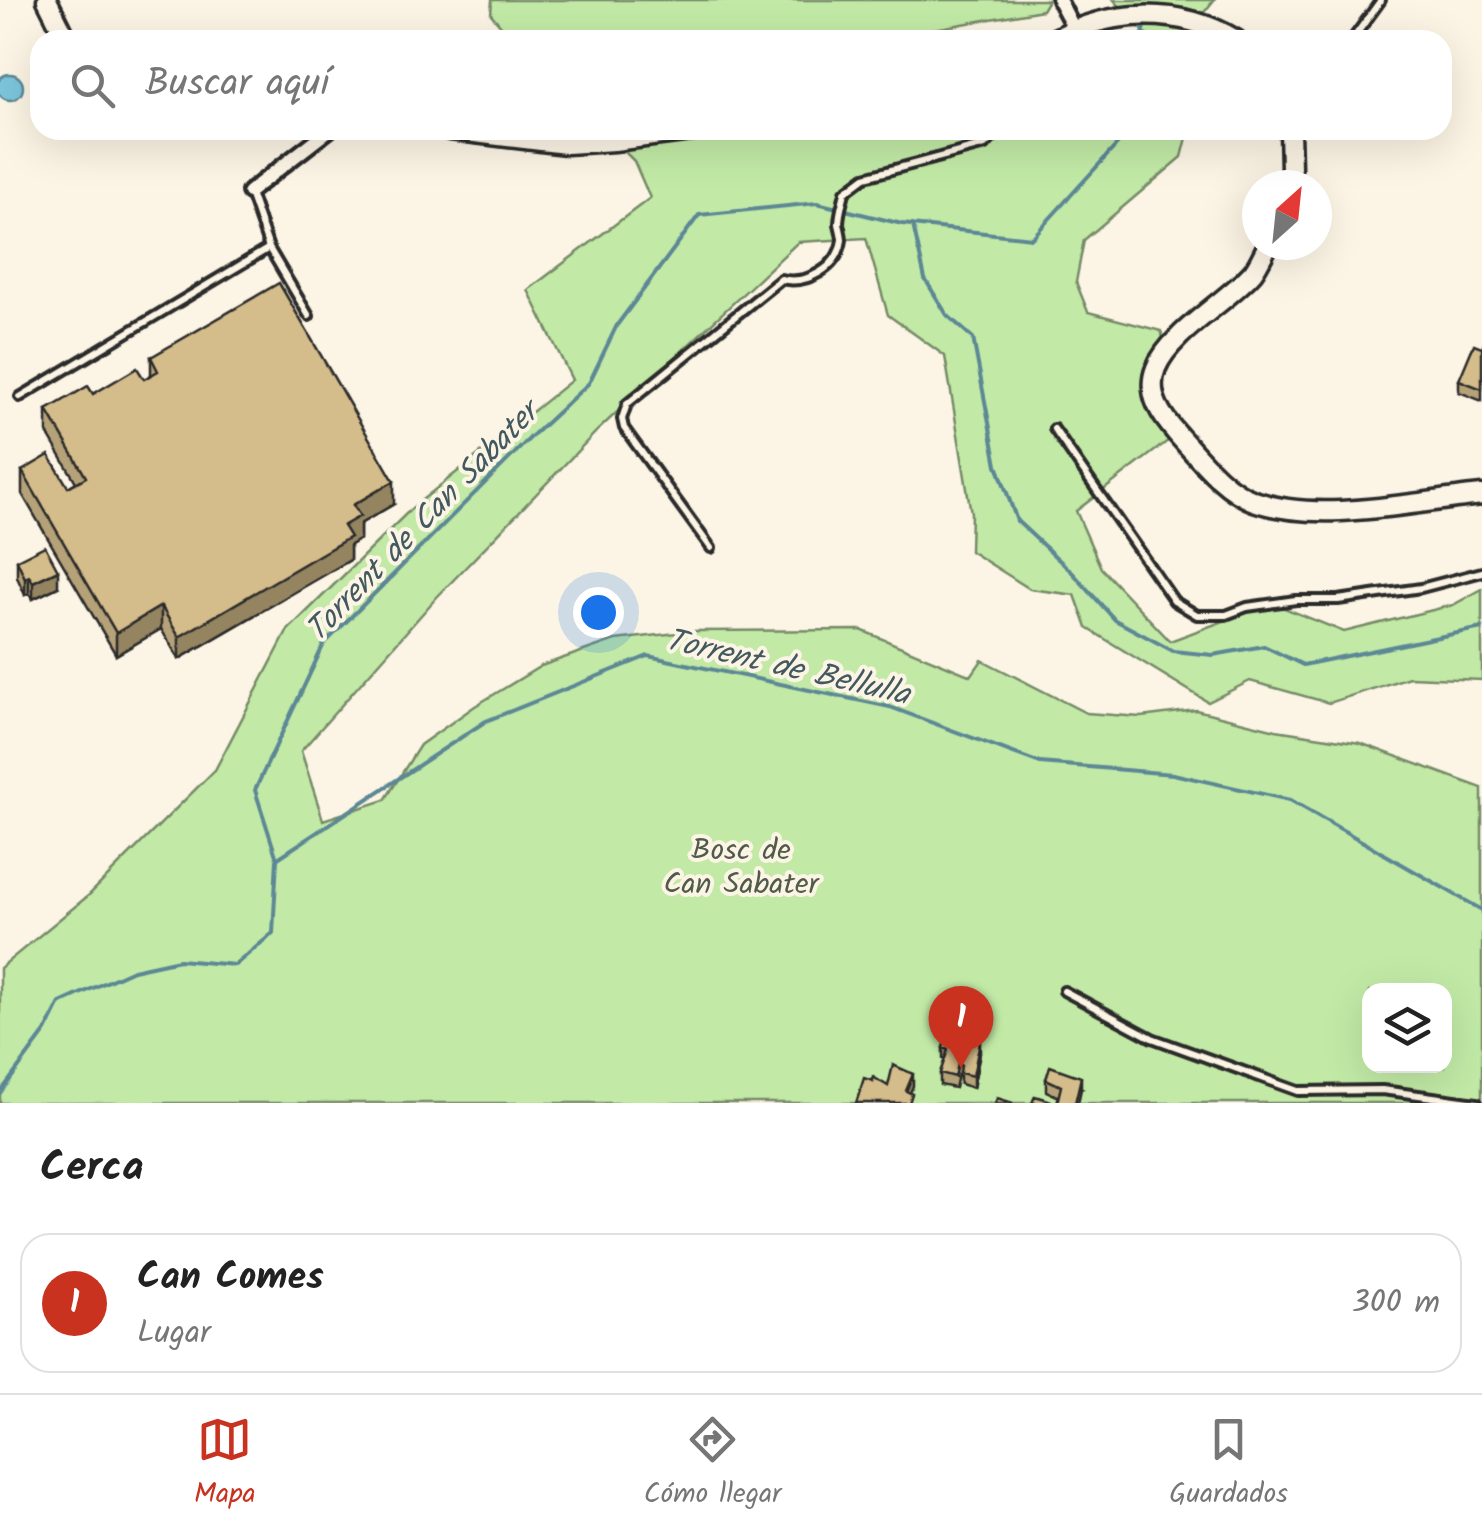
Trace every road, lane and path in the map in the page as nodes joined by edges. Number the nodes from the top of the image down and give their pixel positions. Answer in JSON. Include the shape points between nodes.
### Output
{"nodes":[{"id":1,"x":47,"y":0,"type":"edge"},
{"id":2,"x":1060,"y":0,"type":"edge"},
{"id":3,"x":1381,"y":0,"type":"edge"},
{"id":4,"x":1074,"y":29,"type":"joint"},
{"id":5,"x":62,"y":30,"type":"edge"},
{"id":6,"x":1218,"y":30,"type":"edge"},
{"id":7,"x":1359,"y":30,"type":"edge"},
{"id":8,"x":316,"y":140,"type":"edge"},
{"id":9,"x":533,"y":140,"type":"edge"},
{"id":10,"x":622,"y":140,"type":"edge"},
{"id":11,"x":989,"y":140,"type":"edge"},
{"id":12,"x":1290,"y":140,"type":"edge"},
{"id":13,"x":1290,"y":170,"type":"edge"},
{"id":14,"x":250,"y":192,"type":"joint"},
{"id":15,"x":268,"y":248,"type":"junction"},
{"id":16,"x":1260,"y":260,"type":"edge"},
{"id":17,"x":309,"y":316,"type":"dead end"},
{"id":18,"x":20,"y":397,"type":"dead end"},
{"id":19,"x":1054,"y":429,"type":"dead end"},
{"id":20,"x":1482,"y":495,"type":"edge"},
{"id":21,"x":711,"y":548,"type":"dead end"},
{"id":22,"x":1482,"y":572,"type":"edge"},
{"id":23,"x":1064,"y":991,"type":"dead end"},
{"id":24,"x":1477,"y":1103,"type":"edge"}],
"edges":[{"from":1,"to":5,"type":"main road"},
{"from":2,"to":4,"type":"street"},
{"from":3,"to":7,"type":"lane"},
{"from":4,"to":6,"type":"main road","via":[[1112,17],[1167,16]]},
{"from":8,"to":14,"type":"street"},
{"from":9,"to":10,"type":"main road"},
{"from":11,"to":21,"type":"lane","via":[[855,184],[845,192],[836,254],[815,277],[781,279],[627,404],[624,428]]},
{"from":12,"to":13,"type":"main road"},
{"from":14,"to":15,"type":"lane"},
{"from":15,"to":17,"type":"lane"},
{"from":15,"to":18,"type":"lane"},
{"from":16,"to":20,"type":"main road","via":[[1156,368],[1159,414],[1211,472],[1251,500],[1292,509]]},
{"from":19,"to":22,"type":"lane","via":[[1174,601],[1197,615],[1377,595]]},
{"from":23,"to":24,"type":"lane","via":[[1152,1038],[1298,1092],[1382,1090]]}]}
